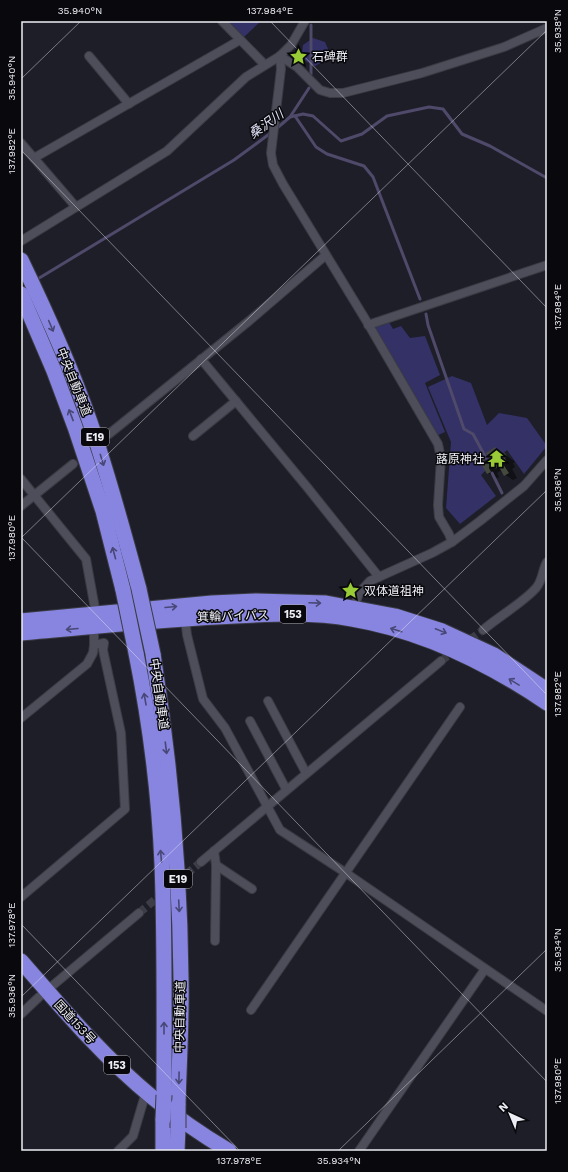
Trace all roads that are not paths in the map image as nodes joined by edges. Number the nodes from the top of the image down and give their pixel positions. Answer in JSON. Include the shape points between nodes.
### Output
{"nodes":[{"id":1,"x":222,"y":21,"type":"edge"},
{"id":2,"x":305,"y":21,"type":"edge"},
{"id":3,"x":547,"y":28,"type":"edge"},
{"id":4,"x":240,"y":40,"type":"junction"},
{"id":5,"x":89,"y":56,"type":"dead end"},
{"id":6,"x":280,"y":56,"type":"junction"},
{"id":7,"x":265,"y":65,"type":"junction"},
{"id":8,"x":129,"y":104,"type":"junction"},
{"id":9,"x":21,"y":143,"type":"edge"},
{"id":10,"x":34,"y":158,"type":"junction"},
{"id":11,"x":76,"y":207,"type":"junction"},
{"id":12,"x":21,"y":241,"type":"edge"},
{"id":13,"x":326,"y":255,"type":"junction"},
{"id":14,"x":21,"y":260,"type":"edge"},
{"id":15,"x":547,"y":265,"type":"edge"},
{"id":16,"x":22,"y":296,"type":"edge"},
{"id":17,"x":368,"y":325,"type":"junction"},
{"id":18,"x":201,"y":359,"type":"junction"},
{"id":19,"x":236,"y":401,"type":"junction"},
{"id":20,"x":109,"y":434,"type":"dead end"},
{"id":21,"x":193,"y":436,"type":"dead end"},
{"id":22,"x":547,"y":460,"type":"edge"},
{"id":23,"x":73,"y":464,"type":"dead end"},
{"id":24,"x":21,"y":479,"type":"edge"},
{"id":25,"x":34,"y":495,"type":"junction"},
{"id":26,"x":21,"y":506,"type":"edge"},
{"id":27,"x":452,"y":542,"type":"junction"},
{"id":28,"x":547,"y":562,"type":"edge"},
{"id":29,"x":379,"y":577,"type":"junction"},
{"id":30,"x":354,"y":608,"type":"junction"},
{"id":31,"x":186,"y":618,"type":"junction"},
{"id":32,"x":21,"y":621,"type":"edge"},
{"id":33,"x":95,"y":621,"type":"junction"},
{"id":34,"x":483,"y":630,"type":"tunnel mouth"},
{"id":35,"x":21,"y":633,"type":"edge"},
{"id":36,"x":94,"y":645,"type":"junction"},
{"id":37,"x":441,"y":661,"type":"tunnel mouth"},
{"id":38,"x":547,"y":690,"type":"edge"},
{"id":39,"x":268,"y":701,"type":"dead end"},
{"id":40,"x":547,"y":704,"type":"edge"},
{"id":41,"x":460,"y":707,"type":"dead end"},
{"id":42,"x":21,"y":718,"type":"edge"},
{"id":43,"x":250,"y":720,"type":"dead end"},
{"id":44,"x":306,"y":773,"type":"junction"},
{"id":45,"x":286,"y":789,"type":"junction"},
{"id":46,"x":267,"y":806,"type":"junction"},
{"id":47,"x":214,"y":851,"type":"junction"},
{"id":48,"x":201,"y":862,"type":"tunnel mouth"},
{"id":49,"x":216,"y":865,"type":"junction"},
{"id":50,"x":346,"y":873,"type":"junction"},
{"id":51,"x":252,"y":889,"type":"dead end"},
{"id":52,"x":21,"y":897,"type":"edge"},
{"id":53,"x":139,"y":913,"type":"tunnel mouth"},
{"id":54,"x":215,"y":941,"type":"dead end"},
{"id":55,"x":21,"y":961,"type":"edge"},
{"id":56,"x":486,"y":969,"type":"junction"},
{"id":57,"x":47,"y":991,"type":"junction"},
{"id":58,"x":250,"y":1010,"type":"dead end"},
{"id":59,"x":547,"y":1011,"type":"edge"},
{"id":60,"x":21,"y":1014,"type":"edge"},
{"id":61,"x":146,"y":1092,"type":"junction"},
{"id":62,"x":118,"y":1151,"type":"edge"},
{"id":63,"x":163,"y":1151,"type":"edge"},
{"id":64,"x":178,"y":1151,"type":"edge"},
{"id":65,"x":229,"y":1151,"type":"edge"},
{"id":66,"x":359,"y":1151,"type":"edge"}],
"edges":[{"from":1,"to":4,"type":"street"},
{"from":2,"to":6,"type":"street","via":[[291,45]]},
{"from":3,"to":6,"type":"street","via":[[504,47],[422,73],[343,93],[320,90],[297,67]]},
{"from":4,"to":7,"type":"street"},
{"from":4,"to":8,"type":"street"},
{"from":5,"to":8,"type":"street"},
{"from":6,"to":7,"type":"street"},
{"from":6,"to":13,"type":"street","via":[[273,165]]},
{"from":7,"to":11,"type":"street","via":[[246,77],[167,151]]},
{"from":8,"to":10,"type":"street"},
{"from":9,"to":10,"type":"street"},
{"from":10,"to":11,"type":"street"},
{"from":11,"to":12,"type":"street"},
{"from":13,"to":17,"type":"street"},
{"from":13,"to":18,"type":"street"},
{"from":14,"to":64,"type":"highway","name":"中央自動車道","number":"E19","one_way":true,"bridge":true,"via":[[90,421],[139,589],[153,654],[171,784],[178,883],[182,978]]},
{"from":15,"to":17,"type":"street"},
{"from":63,"to":16,"type":"highway","name":"中央自動車道","number":"E19","one_way":true,"bridge":true,"via":[[162,863],[146,704],[123,590],[103,511],[54,371]]},
{"from":17,"to":27,"type":"street","via":[[438,444],[441,458],[439,517]]},
{"from":18,"to":19,"type":"street"},
{"from":18,"to":20,"type":"street"},
{"from":19,"to":21,"type":"street"},
{"from":19,"to":29,"type":"street"},
{"from":22,"to":27,"type":"street","via":[[524,486]]},
{"from":23,"to":25,"type":"street"},
{"from":24,"to":25,"type":"street"},
{"from":25,"to":26,"type":"street"},
{"from":25,"to":33,"type":"street","via":[[86,559]]},
{"from":27,"to":29,"type":"street"},
{"from":28,"to":34,"type":"street","via":[[537,588]]},
{"from":29,"to":30,"type":"street","via":[[359,593]]},
{"from":33,"to":30,"type":"highway","name":"箕輪バイパス","number":"153","one_way":true,"via":[[212,603],[326,603]]},
{"from":30,"to":38,"type":"highway","name":"箕輪バイパス","number":"153","one_way":true,"via":[[395,616],[442,631],[494,655]]},
{"from":31,"to":33,"type":"highway","name":"箕輪バイパス","number":"153"},
{"from":40,"to":31,"type":"highway","name":"箕輪バイパス","number":"153","one_way":true,"via":[[491,668],[459,653],[392,628],[359,620],[311,614]]},
{"from":31,"to":46,"type":"street","via":[[187,635],[203,699],[225,728]]},
{"from":32,"to":33,"type":"highway","name":"箕輪バイパス","number":"153"},
{"from":33,"to":35,"type":"highway","name":"箕輪バイパス","number":"153","one_way":true},
{"from":33,"to":36,"type":"street"},
{"from":36,"to":42,"type":"street","via":[[87,664]]},
{"from":36,"to":52,"type":"street","via":[[104,643],[103,650],[121,733],[125,809]]},
{"from":37,"to":44,"type":"street"},
{"from":39,"to":44,"type":"street"},
{"from":41,"to":50,"type":"street"},
{"from":43,"to":45,"type":"street"},
{"from":44,"to":45,"type":"street"},
{"from":45,"to":46,"type":"street"},
{"from":46,"to":47,"type":"street"},
{"from":46,"to":50,"type":"street","via":[[280,830]]},
{"from":47,"to":48,"type":"street"},
{"from":47,"to":49,"type":"street"},
{"from":49,"to":51,"type":"street"},
{"from":49,"to":54,"type":"street"},
{"from":50,"to":56,"type":"street"},
{"from":50,"to":58,"type":"street"},
{"from":53,"to":57,"type":"street"},
{"from":55,"to":57,"type":"highway","name":"国道153号","number":"153"},
{"from":56,"to":59,"type":"street"},
{"from":56,"to":66,"type":"street"},
{"from":57,"to":60,"type":"street"},
{"from":57,"to":61,"type":"highway","name":"国道153号","number":"153","via":[[87,1036]]},
{"from":61,"to":62,"type":"street","via":[[133,1136]]},
{"from":61,"to":65,"type":"highway","name":"国道153号","number":"153","via":[[187,1124]]}]}
